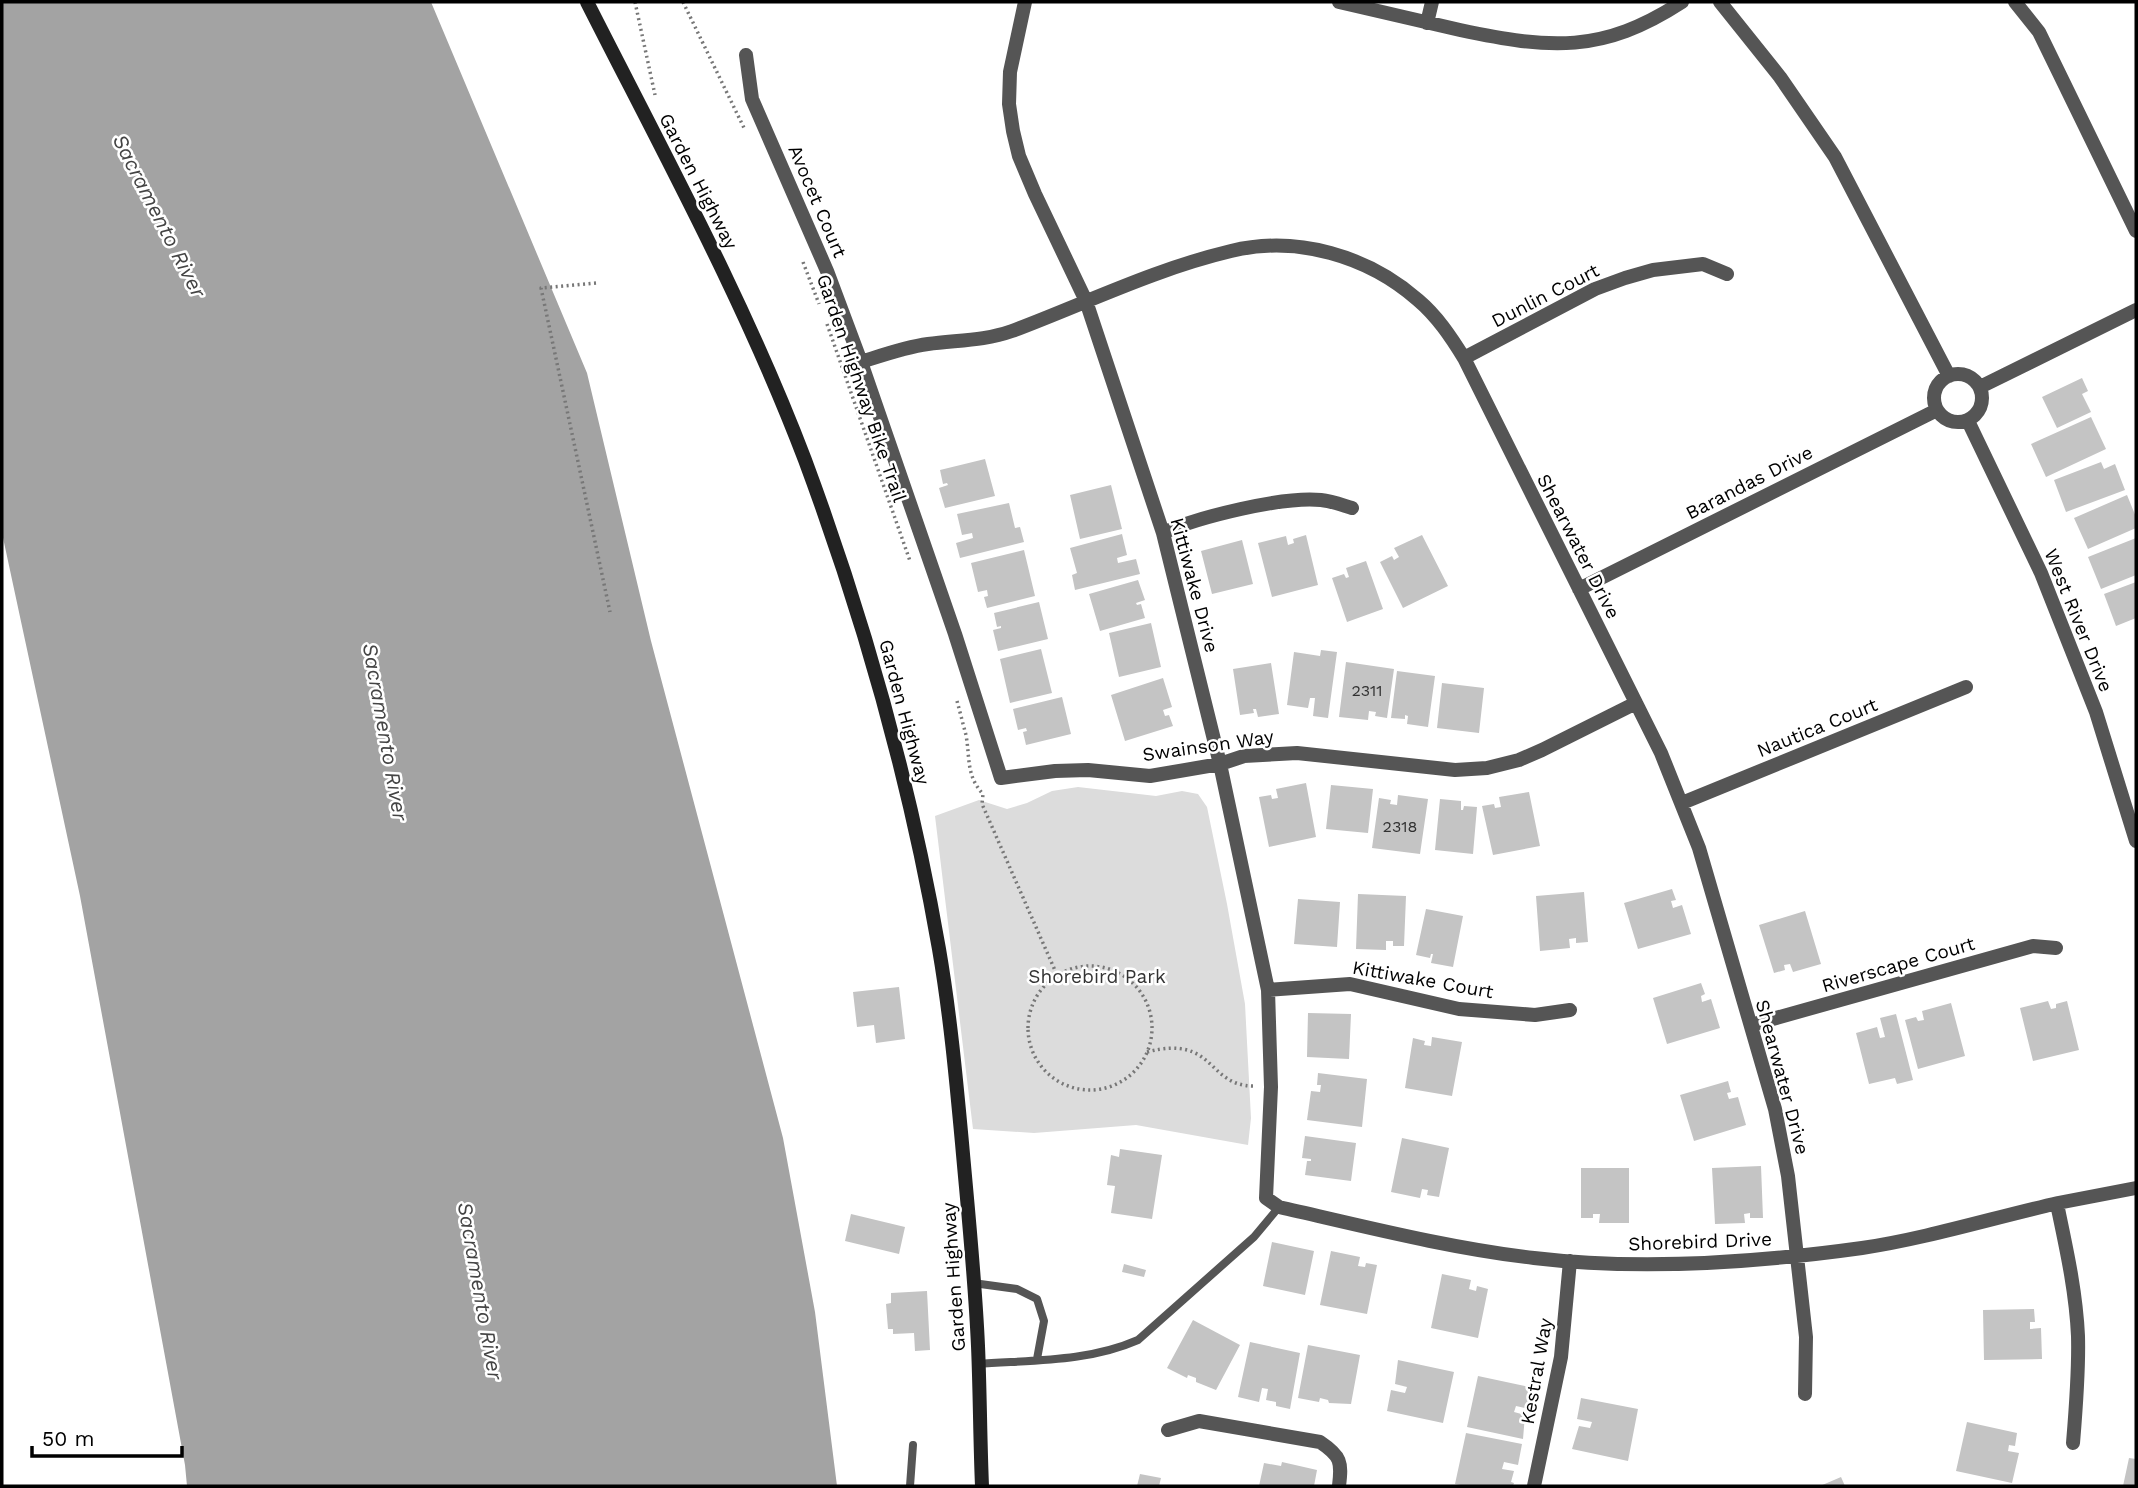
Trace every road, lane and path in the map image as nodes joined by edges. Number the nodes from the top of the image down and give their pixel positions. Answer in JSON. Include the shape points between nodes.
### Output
{"nodes":[{"id":1,"x":587,"y":2,"type":"edge"},
{"id":2,"x":635,"y":2,"type":"edge"},
{"id":3,"x":684,"y":2,"type":"edge"},
{"id":4,"x":1025,"y":2,"type":"edge"},
{"id":5,"x":1339,"y":2,"type":"edge"},
{"id":6,"x":1432,"y":2,"type":"edge"},
{"id":7,"x":1682,"y":2,"type":"edge"},
{"id":8,"x":1720,"y":2,"type":"edge"},
{"id":9,"x":2015,"y":2,"type":"edge"},
{"id":10,"x":1427,"y":23,"type":"junction"},
{"id":11,"x":746,"y":55,"type":"dead end"},
{"id":12,"x":657,"y":104,"type":"dead end"},
{"id":13,"x":747,"y":134,"type":"dead end"},
{"id":14,"x":2136,"y":231,"type":"edge"},
{"id":15,"x":800,"y":255,"type":"dead end"},
{"id":16,"x":1727,"y":274,"type":"dead end"},
{"id":17,"x":596,"y":283,"type":"dead end"},
{"id":18,"x":1086,"y":301,"type":"junction"},
{"id":19,"x":2136,"y":310,"type":"edge"},
{"id":20,"x":1464,"y":358,"type":"junction"},
{"id":21,"x":861,"y":362,"type":"junction"},
{"id":22,"x":1949,"y":376,"type":"junction"},
{"id":23,"x":1980,"y":387,"type":"junction"},
{"id":24,"x":1937,"y":410,"type":"junction"},
{"id":25,"x":1968,"y":421,"type":"junction"},
{"id":26,"x":1352,"y":508,"type":"dead end"},
{"id":27,"x":1163,"y":533,"type":"junction"},
{"id":28,"x":912,"y":568,"type":"dead end"},
{"id":29,"x":1579,"y":589,"type":"junction"},
{"id":30,"x":610,"y":612,"type":"dead end"},
{"id":31,"x":1966,"y":687,"type":"dead end"},
{"id":32,"x":956,"y":697,"type":"dead end"},
{"id":33,"x":1636,"y":703,"type":"junction"},
{"id":34,"x":1220,"y":764,"type":"junction"},
{"id":35,"x":1682,"y":803,"type":"junction"},
{"id":36,"x":2136,"y":841,"type":"edge"},
{"id":37,"x":2056,"y":948,"type":"dead end"},
{"id":38,"x":1057,"y":975,"type":"junction"},
{"id":39,"x":1268,"y":989,"type":"junction"},
{"id":40,"x":1570,"y":1010,"type":"dead end"},
{"id":41,"x":1751,"y":1025,"type":"junction"},
{"id":42,"x":1147,"y":1052,"type":"junction"},
{"id":43,"x":1270,"y":1087,"type":"junction"},
{"id":44,"x":2136,"y":1188,"type":"edge"},
{"id":45,"x":1266,"y":1198,"type":"joint"},
{"id":46,"x":2057,"y":1203,"type":"junction"},
{"id":47,"x":1279,"y":1207,"type":"junction"},
{"id":48,"x":1798,"y":1256,"type":"junction"},
{"id":49,"x":1570,"y":1261,"type":"junction"},
{"id":50,"x":974,"y":1283,"type":"junction"},
{"id":51,"x":1037,"y":1359,"type":"junction"},
{"id":52,"x":978,"y":1364,"type":"junction"},
{"id":53,"x":1805,"y":1394,"type":"dead end"},
{"id":54,"x":1168,"y":1430,"type":"dead end"},
{"id":55,"x":2073,"y":1443,"type":"dead end"},
{"id":56,"x":913,"y":1445,"type":"dead end"},
{"id":57,"x":910,"y":1486,"type":"edge"},
{"id":58,"x":982,"y":1486,"type":"edge"},
{"id":59,"x":1339,"y":1486,"type":"edge"},
{"id":60,"x":1534,"y":1486,"type":"edge"}],
"edges":[{"from":1,"to":50,"type":"main road","name":"Garden Highway","via":[[772,379],[873,664],[917,833],[940,953]]},
{"from":2,"to":12,"type":"path"},
{"from":3,"to":13,"type":"path"},
{"from":4,"to":18,"type":"street","name":"Kittiwake Drive","via":[[1010,72],[1013,131],[1035,194]]},
{"from":5,"to":10,"type":"street"},
{"from":6,"to":10,"type":"street"},
{"from":7,"to":10,"type":"street","via":[[1638,27],[1563,44],[1517,42]]},
{"from":8,"to":22,"type":"street","via":[[1835,157]]},
{"from":9,"to":14,"type":"street","via":[[2039,32]]},
{"from":11,"to":21,"type":"street","name":"Avocet Court","via":[[752,99]]},
{"from":15,"to":28,"type":"path","name":"Garden Highway Bike Trail"},
{"from":16,"to":20,"type":"street","name":"Dunlin Court","via":[[1703,264],[1625,278]]},
{"from":17,"to":30,"type":"path","via":[[541,288]]},
{"from":18,"to":20,"type":"street","name":"Shearwater Drive","via":[[1232,250],[1290,246],[1327,251],[1394,281],[1420,301]]},
{"from":18,"to":21,"type":"street","name":"Shearwater Drive","via":[[1009,332],[927,344]]},
{"from":18,"to":27,"type":"street","name":"Kittiwake Drive"},
{"from":19,"to":23,"type":"street"},
{"from":20,"to":29,"type":"street","name":"Shearwater Drive"},
{"from":21,"to":34,"type":"street","name":"Swainson Way","via":[[1001,778],[1088,770],[1150,776]]},
{"from":22,"to":23,"type":"street","via":[[1970,377]]},
{"from":22,"to":24,"type":"street","via":[[1935,390]]},
{"from":23,"to":25,"type":"street","via":[[1982,406]]},
{"from":24,"to":25,"type":"street","via":[[1947,420]]},
{"from":24,"to":29,"type":"street","name":"Barandas Drive"},
{"from":25,"to":36,"type":"street","name":"West River Drive","via":[[2041,573],[2096,712]]},
{"from":26,"to":27,"type":"street","via":[[1318,500],[1295,501],[1194,521]]},
{"from":27,"to":34,"type":"street","name":"Kittiwake Drive"},
{"from":29,"to":33,"type":"street","name":"Shearwater Drive"},
{"from":31,"to":35,"type":"street","name":"Nautica Court"},
{"from":32,"to":38,"type":"path","via":[[968,768],[983,794],[982,804]]},
{"from":33,"to":34,"type":"street","name":"Swainson Way","via":[[1542,750],[1487,768],[1455,770],[1297,752]]},
{"from":33,"to":35,"type":"street","name":"Shearwater Drive"},
{"from":34,"to":39,"type":"street","name":"Kittiwake Drive"},
{"from":35,"to":41,"type":"street","name":"Shearwater Drive"},
{"from":37,"to":41,"type":"street","name":"Riverscape Court","via":[[2033,946]]},
{"from":38,"to":42,"type":"path","via":[[1088,966],[1127,978],[1150,1012]]},
{"from":38,"to":42,"type":"path","via":[[1041,990],[1028,1017],[1031,1049],[1049,1076],[1078,1089],[1110,1087],[1137,1069]]},
{"from":39,"to":40,"type":"street","name":"Kittiwake Court","via":[[1350,984],[1459,1009],[1535,1015]]},
{"from":39,"to":43,"type":"street","name":"Kittiwake Drive"},
{"from":41,"to":48,"type":"street","name":"Shearwater Drive","via":[[1783,1149]]},
{"from":42,"to":43,"type":"path","via":[[1167,1047],[1195,1051],[1235,1083]]},
{"from":43,"to":45,"type":"street","name":"Kittiwake Drive"},
{"from":44,"to":46,"type":"street","name":"Shorebird Drive"},
{"from":45,"to":47,"type":"street","name":"Shorebird Drive"},
{"from":46,"to":48,"type":"street","name":"Shorebird Drive","via":[[1948,1232]]},
{"from":46,"to":55,"type":"street","via":[[2072,1274],[2078,1334]]},
{"from":47,"to":49,"type":"street","name":"Shorebird Drive","via":[[1457,1247]]},
{"from":47,"to":51,"type":"lane","via":[[1254,1237],[1138,1340],[1085,1356]]},
{"from":48,"to":49,"type":"street","name":"Shorebird Drive","via":[[1633,1264]]},
{"from":48,"to":53,"type":"street","name":"Shearwater Drive","via":[[1806,1337]]},
{"from":49,"to":60,"type":"street","name":"Kestral Way","via":[[1561,1357]]},
{"from":50,"to":51,"type":"lane","via":[[1017,1289],[1037,1299],[1044,1321]]},
{"from":50,"to":52,"type":"main road","name":"Garden Highway"},
{"from":51,"to":52,"type":"lane"},
{"from":52,"to":58,"type":"main road","name":"Garden Highway"},
{"from":54,"to":59,"type":"street","via":[[1199,1421],[1320,1442],[1337,1454]]},
{"from":56,"to":57,"type":"lane"}]}
